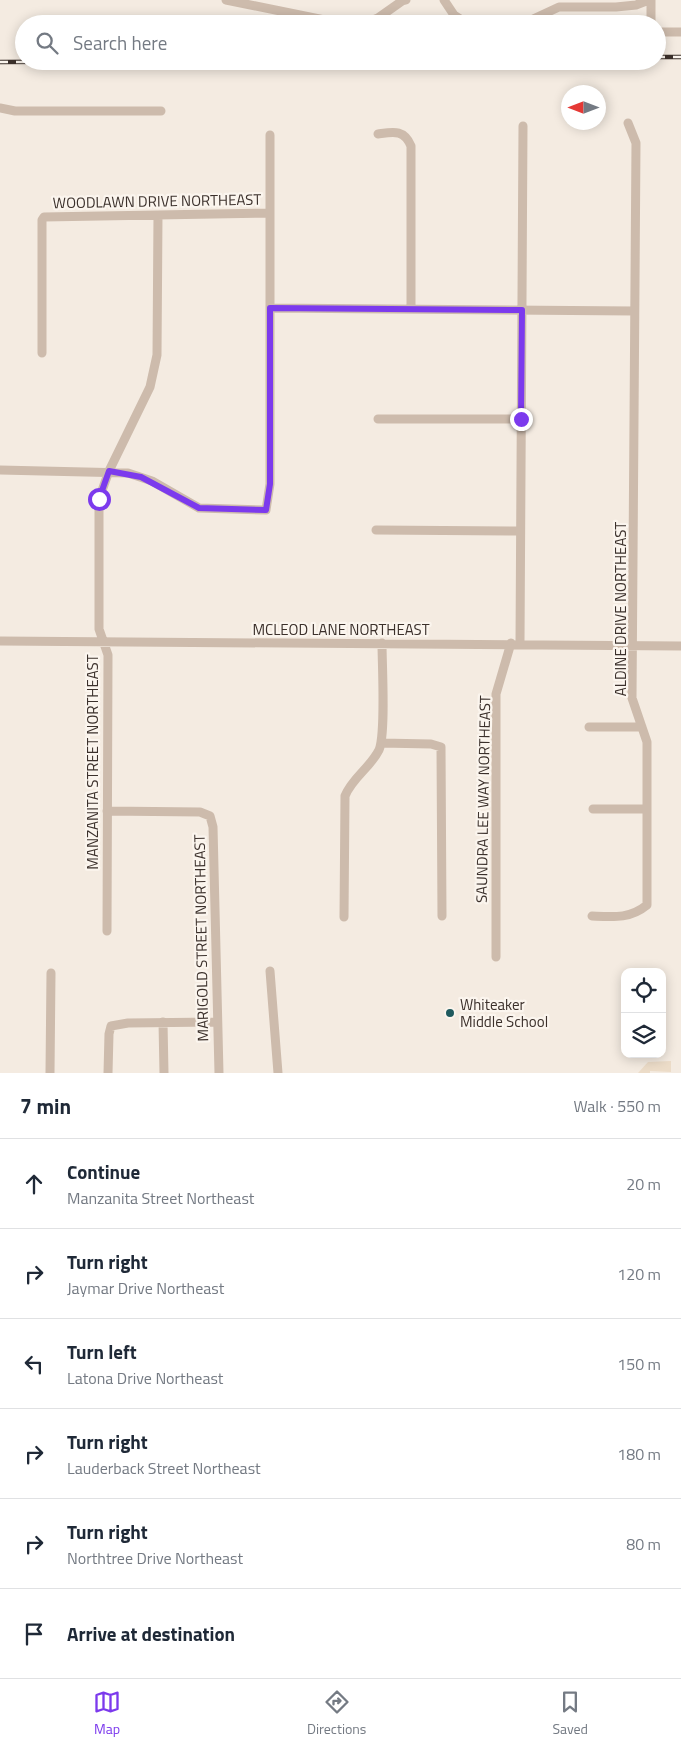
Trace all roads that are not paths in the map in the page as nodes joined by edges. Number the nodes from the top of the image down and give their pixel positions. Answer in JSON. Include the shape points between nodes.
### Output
{"nodes":[{"id":1,"x":226,"y":0,"type":"edge"},
{"id":2,"x":406,"y":0,"type":"edge"},
{"id":3,"x":444,"y":0,"type":"edge"},
{"id":4,"x":650,"y":0,"type":"edge"},
{"id":5,"x":300,"y":15,"type":"edge"},
{"id":6,"x":382,"y":15,"type":"edge"},
{"id":7,"x":455,"y":15,"type":"edge"},
{"id":8,"x":542,"y":15,"type":"edge"},
{"id":9,"x":651,"y":15,"type":"edge"},
{"id":10,"x":666,"y":32,"type":"edge"},
{"id":11,"x":681,"y":32,"type":"edge"},
{"id":12,"x":0,"y":108,"type":"edge"},
{"id":13,"x":160,"y":111,"type":"dead end"},
{"id":14,"x":628,"y":123,"type":"dead end"},
{"id":15,"x":523,"y":126,"type":"dead end"},
{"id":16,"x":378,"y":134,"type":"dead end"},
{"id":17,"x":270,"y":135,"type":"dead end"},
{"id":18,"x":270,"y":213,"type":"junction"},
{"id":19,"x":158,"y":215,"type":"junction"},
{"id":20,"x":270,"y":308,"type":"junction"},
{"id":21,"x":411,"y":309,"type":"junction"},
{"id":22,"x":522,"y":310,"type":"junction"},
{"id":23,"x":634,"y":311,"type":"junction"},
{"id":24,"x":42,"y":353,"type":"dead end"},
{"id":25,"x":378,"y":419,"type":"dead end"},
{"id":26,"x":521,"y":419,"type":"junction"},
{"id":27,"x":0,"y":470,"type":"edge"},
{"id":28,"x":109,"y":471,"type":"junction"},
{"id":29,"x":376,"y":530,"type":"dead end"},
{"id":30,"x":520,"y":531,"type":"junction"},
{"id":31,"x":0,"y":641,"type":"edge"},
{"id":32,"x":104,"y":641,"type":"junction"},
{"id":33,"x":382,"y":643,"type":"junction"},
{"id":34,"x":515,"y":643,"type":"junction"},
{"id":35,"x":632,"y":646,"type":"junction"},
{"id":36,"x":681,"y":646,"type":"edge"},
{"id":37,"x":589,"y":727,"type":"dead end"},
{"id":38,"x":642,"y":727,"type":"junction"},
{"id":39,"x":381,"y":743,"type":"junction"},
{"id":40,"x":647,"y":808,"type":"junction"},
{"id":41,"x":593,"y":809,"type":"dead end"},
{"id":42,"x":107,"y":811,"type":"junction"},
{"id":43,"x":442,"y":916,"type":"dead end"},
{"id":44,"x":592,"y":916,"type":"dead end"},
{"id":45,"x":344,"y":917,"type":"dead end"},
{"id":46,"x":107,"y":931,"type":"dead end"},
{"id":47,"x":496,"y":957,"type":"dead end"},
{"id":48,"x":270,"y":971,"type":"dead end"},
{"id":49,"x":51,"y":973,"type":"dead end"},
{"id":50,"x":163,"y":1022,"type":"junction"},
{"id":51,"x":216,"y":1022,"type":"junction"},
{"id":52,"x":50,"y":1073,"type":"edge"},
{"id":53,"x":108,"y":1073,"type":"edge"},
{"id":54,"x":164,"y":1073,"type":"edge"},
{"id":55,"x":219,"y":1073,"type":"edge"},
{"id":56,"x":278,"y":1073,"type":"edge"}],
"edges":[{"from":1,"to":5,"type":"street"},
{"from":2,"to":6,"type":"street"},
{"from":3,"to":7,"type":"street"},
{"from":4,"to":8,"type":"street","via":[[616,7],[559,7]]},
{"from":4,"to":9,"type":"street"},
{"from":10,"to":11,"type":"street"},
{"from":12,"to":13,"type":"street","via":[[14,111]]},
{"from":14,"to":23,"type":"street","name":"ALDINE DRIVE NORTHEAST","via":[[636,143]]},
{"from":15,"to":22,"type":"street","name":"SAUNDRA LEE WAY NORTHEAST"},
{"from":16,"to":21,"type":"street","via":[[400,132],[411,146]]},
{"from":17,"to":18,"type":"street"},
{"from":18,"to":19,"type":"street","name":"WOODLAWN DRIVE NORTHEAST"},
{"from":18,"to":20,"type":"street"},
{"from":19,"to":24,"type":"street","name":"WOODLAWN DRIVE NORTHEAST","via":[[44,217]]},
{"from":19,"to":28,"type":"street","name":"MANZANITA STREET NORTHEAST","via":[[157,355],[154,374]]},
{"from":20,"to":21,"type":"street"},
{"from":20,"to":28,"type":"street","via":[[270,484],[266,510],[199,508],[146,479]]},
{"from":21,"to":22,"type":"street"},
{"from":22,"to":23,"type":"street"},
{"from":22,"to":26,"type":"street","name":"SAUNDRA LEE WAY NORTHEAST"},
{"from":23,"to":35,"type":"street","name":"ALDINE DRIVE NORTHEAST"},
{"from":25,"to":26,"type":"street"},
{"from":26,"to":30,"type":"street","name":"SAUNDRA LEE WAY NORTHEAST"},
{"from":27,"to":28,"type":"street"},
{"from":28,"to":32,"type":"street","name":"MANZANITA STREET NORTHEAST","via":[[99,499],[99,629]]},
{"from":29,"to":30,"type":"street"},
{"from":30,"to":34,"type":"street","name":"SAUNDRA LEE WAY NORTHEAST"},
{"from":31,"to":32,"type":"street","name":"MCLEOD LANE NORTHEAST"},
{"from":32,"to":33,"type":"street","name":"MCLEOD LANE NORTHEAST"},
{"from":32,"to":42,"type":"street","name":"MANZANITA STREET NORTHEAST","via":[[108,655]]},
{"from":33,"to":34,"type":"street","name":"MCLEOD LANE NORTHEAST"},
{"from":33,"to":39,"type":"street"},
{"from":34,"to":35,"type":"street","name":"MCLEOD LANE NORTHEAST"},
{"from":34,"to":47,"type":"street","name":"SAUNDRA LEE WAY NORTHEAST","via":[[496,694]]},
{"from":35,"to":36,"type":"street","name":"MCLEOD LANE NORTHEAST"},
{"from":35,"to":38,"type":"street","name":"ALDINE DRIVE NORTHEAST","via":[[632,698]]},
{"from":37,"to":38,"type":"street"},
{"from":38,"to":40,"type":"street","name":"ALDINE DRIVE NORTHEAST","via":[[647,742]]},
{"from":39,"to":43,"type":"street","via":[[442,747]]},
{"from":39,"to":45,"type":"street","via":[[372,761],[345,796]]},
{"from":40,"to":41,"type":"street"},
{"from":40,"to":44,"type":"street","name":"ALDINE DRIVE NORTHEAST","via":[[647,905],[624,917]]},
{"from":42,"to":46,"type":"street","name":"MANZANITA STREET NORTHEAST"},
{"from":42,"to":51,"type":"street","name":"MARIGOLD STREET NORTHEAST","via":[[200,812],[210,816],[213,827]]},
{"from":48,"to":56,"type":"street"},
{"from":49,"to":52,"type":"street"},
{"from":50,"to":51,"type":"street"},
{"from":50,"to":53,"type":"street","via":[[111,1026]]},
{"from":50,"to":54,"type":"street"},
{"from":51,"to":55,"type":"street","name":"MARIGOLD STREET NORTHEAST"}]}
